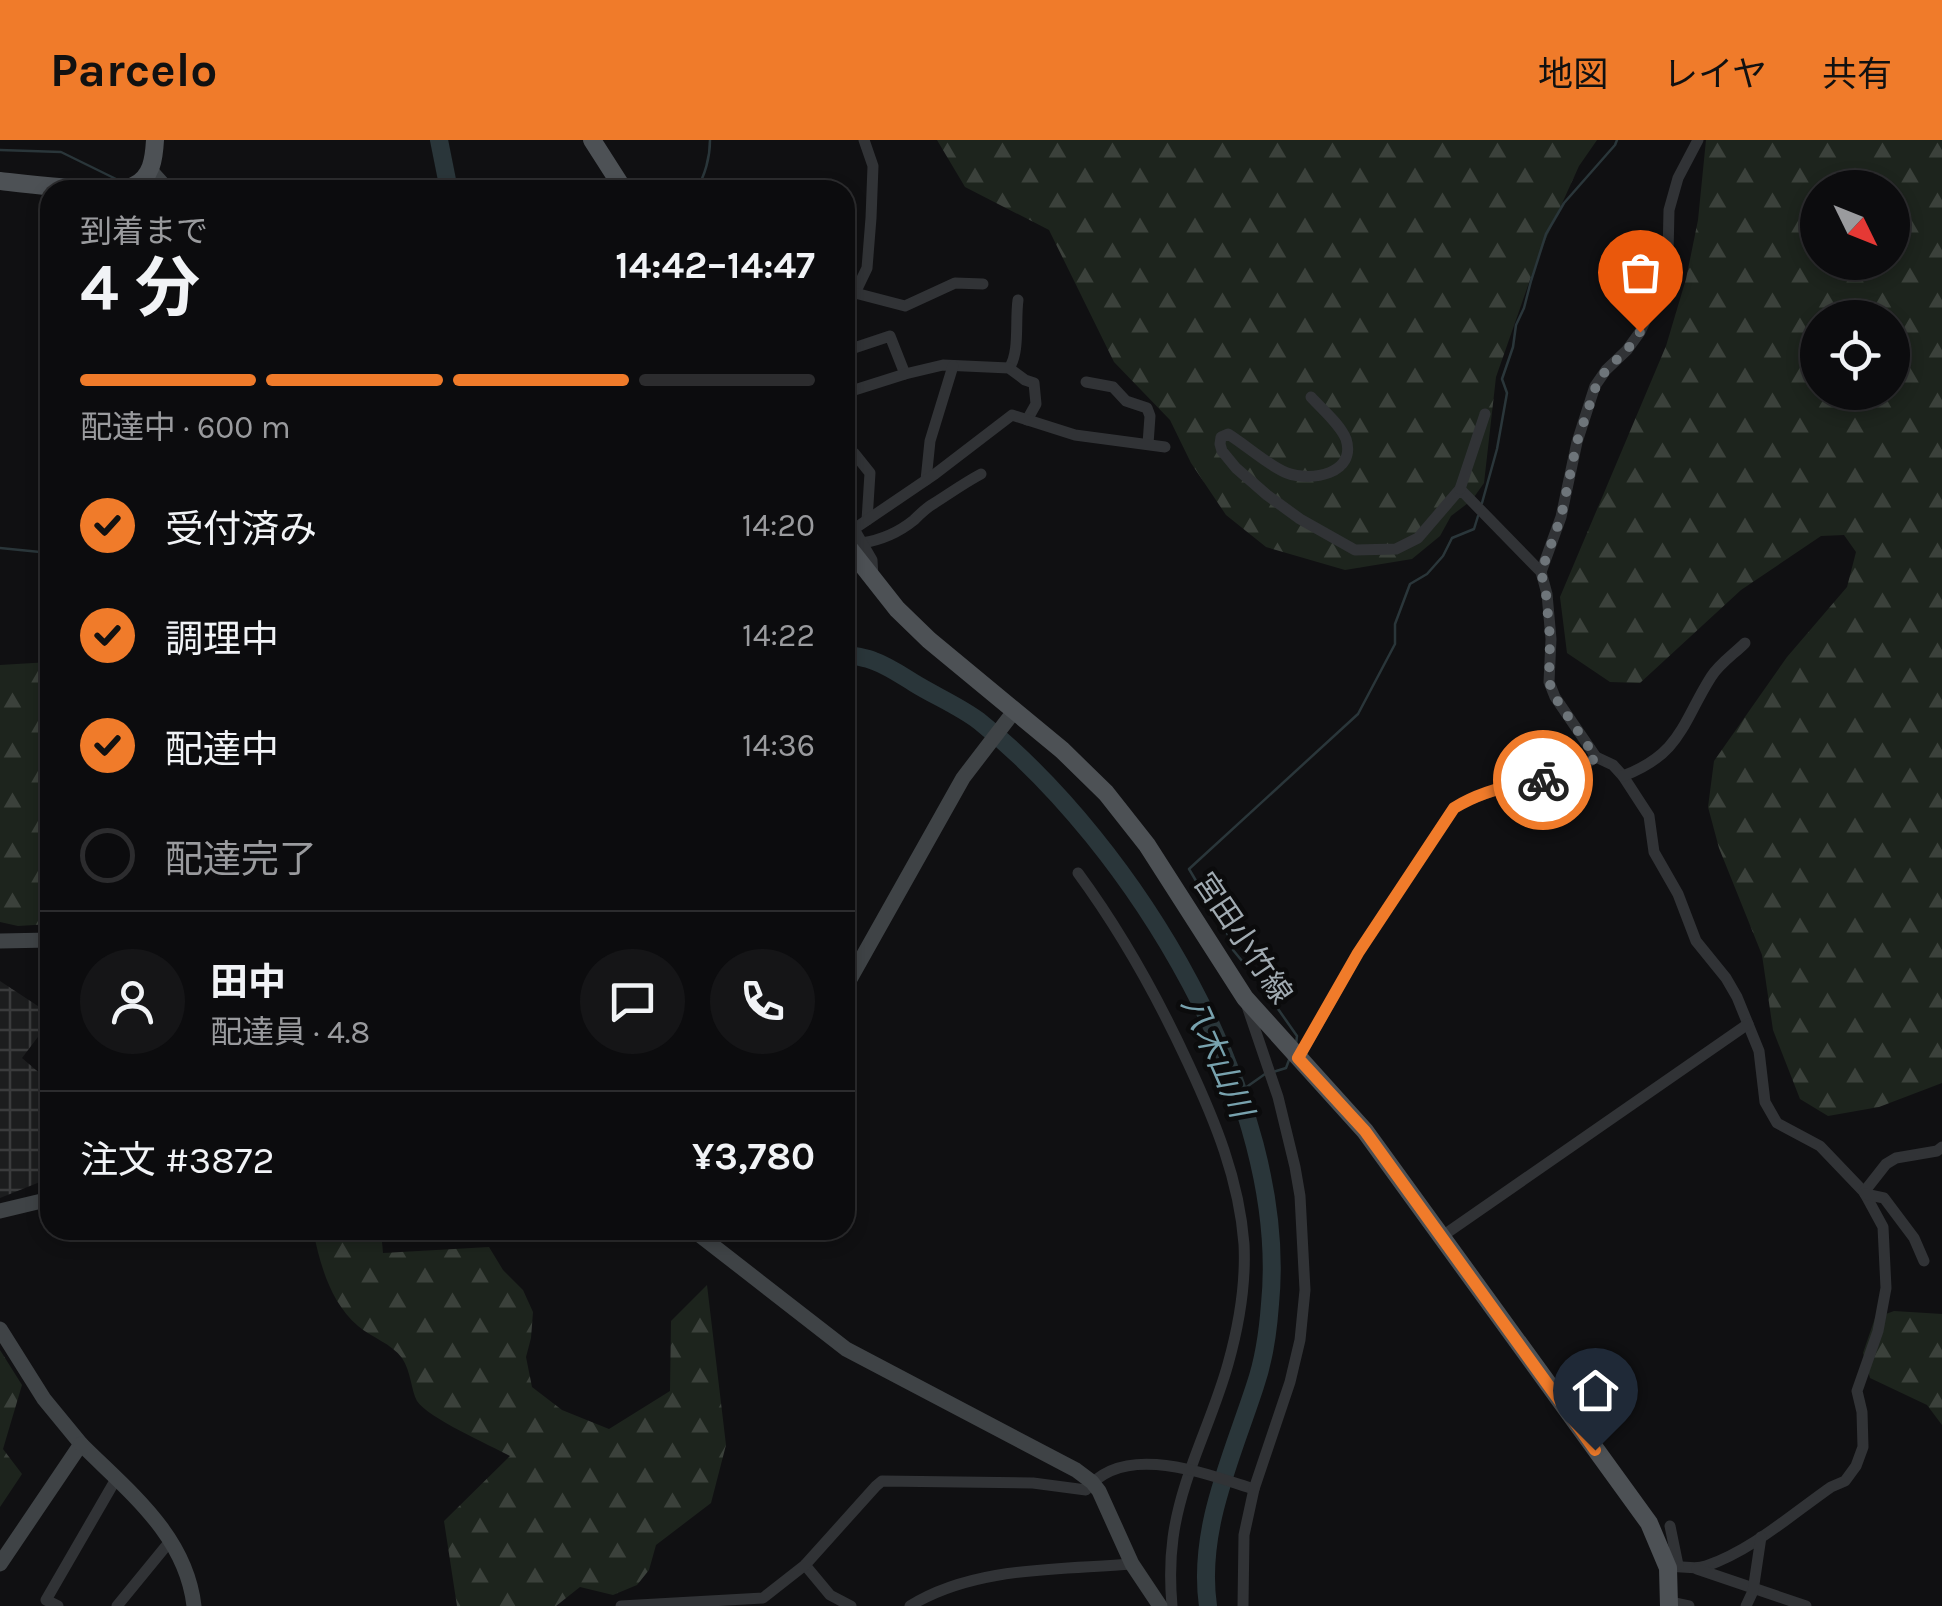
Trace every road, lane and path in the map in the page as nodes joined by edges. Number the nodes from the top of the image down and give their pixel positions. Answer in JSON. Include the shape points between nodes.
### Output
{"nodes":[{"id":1,"x":155,"y":140,"type":"edge"},
{"id":2,"x":592,"y":140,"type":"edge"},
{"id":3,"x":864,"y":140,"type":"edge"},
{"id":4,"x":1698,"y":140,"type":"edge"},
{"id":5,"x":150,"y":170,"type":"junction"},
{"id":6,"x":143,"y":180,"type":"edge"},
{"id":7,"x":159,"y":180,"type":"edge"},
{"id":8,"x":618,"y":180,"type":"edge"},
{"id":9,"x":0,"y":182,"type":"edge"},
{"id":10,"x":40,"y":185,"type":"edge"},
{"id":11,"x":855,"y":284,"type":"edge"},
{"id":12,"x":982,"y":284,"type":"dead end"},
{"id":13,"x":855,"y":293,"type":"edge"},
{"id":14,"x":1018,"y":300,"type":"dead end"},
{"id":15,"x":855,"y":348,"type":"edge"},
{"id":16,"x":952,"y":366,"type":"junction"},
{"id":17,"x":1009,"y":368,"type":"junction"},
{"id":18,"x":905,"y":374,"type":"junction"},
{"id":19,"x":1086,"y":382,"type":"dead end"},
{"id":20,"x":855,"y":390,"type":"edge"},
{"id":21,"x":1311,"y":397,"type":"dead end"},
{"id":22,"x":1484,"y":414,"type":"dead end"},
{"id":23,"x":1027,"y":420,"type":"junction"},
{"id":24,"x":1148,"y":444,"type":"junction"},
{"id":25,"x":1165,"y":447,"type":"dead end"},
{"id":26,"x":855,"y":455,"type":"edge"},
{"id":27,"x":981,"y":474,"type":"dead end"},
{"id":28,"x":926,"y":480,"type":"junction"},
{"id":29,"x":1460,"y":489,"type":"junction"},
{"id":30,"x":868,"y":520,"type":"junction"},
{"id":31,"x":855,"y":531,"type":"edge"},
{"id":32,"x":855,"y":535,"type":"edge"},
{"id":33,"x":855,"y":542,"type":"edge"},
{"id":34,"x":1541,"y":572,"type":"junction"},
{"id":35,"x":1745,"y":643,"type":"dead end"},
{"id":36,"x":1009,"y":716,"type":"junction"},
{"id":37,"x":1596,"y":758,"type":"junction"},
{"id":38,"x":1624,"y":776,"type":"junction"},
{"id":39,"x":1078,"y":872,"type":"dead end"},
{"id":40,"x":0,"y":940,"type":"edge"},
{"id":41,"x":40,"y":940,"type":"edge"},
{"id":42,"x":855,"y":970,"type":"edge"},
{"id":43,"x":1245,"y":998,"type":"junction"},
{"id":44,"x":1748,"y":1024,"type":"junction"},
{"id":45,"x":1298,"y":1058,"type":"junction"},
{"id":46,"x":1940,"y":1150,"type":"edge"},
{"id":47,"x":1865,"y":1193,"type":"junction"},
{"id":48,"x":40,"y":1202,"type":"edge"},
{"id":49,"x":0,"y":1212,"type":"edge"},
{"id":50,"x":1441,"y":1237,"type":"junction"},
{"id":51,"x":711,"y":1240,"type":"edge"},
{"id":52,"x":1924,"y":1260,"type":"dead end"},
{"id":53,"x":0,"y":1329,"type":"edge"},
{"id":54,"x":81,"y":1444,"type":"junction"},
{"id":55,"x":1190,"y":1469,"type":"junction"},
{"id":56,"x":116,"y":1479,"type":"junction"},
{"id":57,"x":1092,"y":1482,"type":"junction"},
{"id":58,"x":1254,"y":1489,"type":"junction"},
{"id":59,"x":1670,"y":1526,"type":"dead end"},
{"id":60,"x":1761,"y":1537,"type":"junction"},
{"id":61,"x":171,"y":1540,"type":"junction"},
{"id":62,"x":0,"y":1564,"type":"edge"},
{"id":63,"x":1132,"y":1564,"type":"junction"},
{"id":64,"x":805,"y":1565,"type":"junction"},
{"id":65,"x":1673,"y":1566,"type":"junction"},
{"id":66,"x":1697,"y":1568,"type":"junction"},
{"id":67,"x":1754,"y":1587,"type":"junction"},
{"id":68,"x":766,"y":1602,"type":"edge"},
{"id":69,"x":1670,"y":1604,"type":"edge"},
{"id":70,"x":58,"y":1606,"type":"edge"},
{"id":71,"x":117,"y":1606,"type":"edge"},
{"id":72,"x":194,"y":1606,"type":"edge"},
{"id":73,"x":621,"y":1606,"type":"edge"},
{"id":74,"x":850,"y":1606,"type":"edge"},
{"id":75,"x":910,"y":1606,"type":"edge"},
{"id":76,"x":1160,"y":1606,"type":"edge"},
{"id":77,"x":1172,"y":1606,"type":"edge"},
{"id":78,"x":1243,"y":1606,"type":"edge"},
{"id":79,"x":1690,"y":1606,"type":"edge"},
{"id":80,"x":1746,"y":1606,"type":"edge"},
{"id":81,"x":1806,"y":1606,"type":"edge"}],
"edges":[{"from":1,"to":5,"type":"main road"},
{"from":2,"to":8,"type":"main road"},
{"from":3,"to":11,"type":"street","via":[[873,166],[871,218],[866,268]]},
{"from":4,"to":34,"type":"street","via":[[1669,210],[1664,281],[1640,332],[1596,386]]},
{"from":5,"to":6,"type":"main road"},
{"from":5,"to":7,"type":"street"},
{"from":9,"to":10,"type":"main road"},
{"from":12,"to":13,"type":"street","via":[[950,284],[905,306]]},
{"from":14,"to":17,"type":"street"},
{"from":15,"to":18,"type":"street","via":[[890,336]]},
{"from":16,"to":17,"type":"street"},
{"from":16,"to":18,"type":"street"},
{"from":16,"to":28,"type":"street"},
{"from":17,"to":23,"type":"street","via":[[1034,383],[1036,404]]},
{"from":18,"to":20,"type":"street"},
{"from":19,"to":24,"type":"street","via":[[1113,387],[1148,408]]},
{"from":21,"to":29,"type":"street","via":[[1347,444],[1347,458],[1328,474],[1282,472],[1228,434],[1220,444],[1236,468],[1300,519],[1356,550],[1396,549],[1418,538]]},
{"from":22,"to":29,"type":"street"},
{"from":23,"to":24,"type":"street","via":[[1075,435]]},
{"from":23,"to":28,"type":"street","via":[[1012,415]]},
{"from":24,"to":25,"type":"street"},
{"from":26,"to":30,"type":"street","via":[[870,473]]},
{"from":27,"to":32,"type":"street","via":[[880,541]]},
{"from":28,"to":30,"type":"street"},
{"from":29,"to":34,"type":"street"},
{"from":30,"to":31,"type":"street"},
{"from":33,"to":36,"type":"main road","name":"宮田小竹線","via":[[873,580]]},
{"from":34,"to":37,"type":"street","via":[[1549,682]]},
{"from":35,"to":38,"type":"street","via":[[1714,673],[1665,752]]},
{"from":36,"to":42,"type":"street","via":[[963,778]]},
{"from":36,"to":43,"type":"main road","name":"宮田小竹線","via":[[1062,750],[1106,793]]},
{"from":37,"to":38,"type":"street"},
{"from":37,"to":45,"type":"street","via":[[1454,808]]},
{"from":38,"to":44,"type":"street","via":[[1649,816],[1654,852],[1696,942],[1726,978]]},
{"from":39,"to":55,"type":"street","via":[[1178,1039],[1228,1158],[1240,1208],[1242,1301],[1228,1364]]},
{"from":40,"to":41,"type":"street"},
{"from":43,"to":45,"type":"main road","name":"宮田小竹線"},
{"from":43,"to":58,"type":"street","via":[[1278,1098],[1300,1196],[1305,1290],[1290,1382]]},
{"from":44,"to":47,"type":"street","via":[[1765,1102],[1777,1123],[1820,1146]]},
{"from":44,"to":50,"type":"street"},
{"from":45,"to":50,"type":"main road","name":"宮田小竹線","via":[[1365,1131]]},
{"from":46,"to":47,"type":"street","via":[[1896,1158]]},
{"from":47,"to":52,"type":"street","via":[[1884,1198]]},
{"from":47,"to":60,"type":"street","via":[[1882,1228],[1886,1288],[1858,1392],[1863,1447],[1845,1481]]},
{"from":48,"to":49,"type":"street"},
{"from":50,"to":65,"type":"main road","name":"宮田小竹線"},
{"from":51,"to":57,"type":"street","via":[[846,1348]]},
{"from":53,"to":54,"type":"street"},
{"from":54,"to":56,"type":"street"},
{"from":54,"to":62,"type":"street"},
{"from":55,"to":57,"type":"street","via":[[1145,1464],[1109,1470]]},
{"from":55,"to":58,"type":"street"},
{"from":55,"to":77,"type":"street","via":[[1173,1536]]},
{"from":56,"to":61,"type":"street"},
{"from":56,"to":70,"type":"street","via":[[46,1600]]},
{"from":57,"to":63,"type":"street"},
{"from":57,"to":64,"type":"street","via":[[1086,1490],[882,1481]]},
{"from":58,"to":78,"type":"street","via":[[1244,1535]]},
{"from":59,"to":65,"type":"street"},
{"from":60,"to":66,"type":"street"},
{"from":60,"to":67,"type":"street"},
{"from":61,"to":71,"type":"street"},
{"from":61,"to":72,"type":"street"},
{"from":63,"to":75,"type":"street","via":[[1014,1573],[964,1583]]},
{"from":63,"to":76,"type":"street"},
{"from":64,"to":68,"type":"street"},
{"from":64,"to":74,"type":"street","via":[[830,1595]]},
{"from":65,"to":66,"type":"street"},
{"from":65,"to":69,"type":"main road","name":"宮田小竹線"},
{"from":66,"to":67,"type":"street"},
{"from":67,"to":80,"type":"street"},
{"from":67,"to":81,"type":"street"},
{"from":68,"to":73,"type":"street"},
{"from":69,"to":79,"type":"street"}]}
